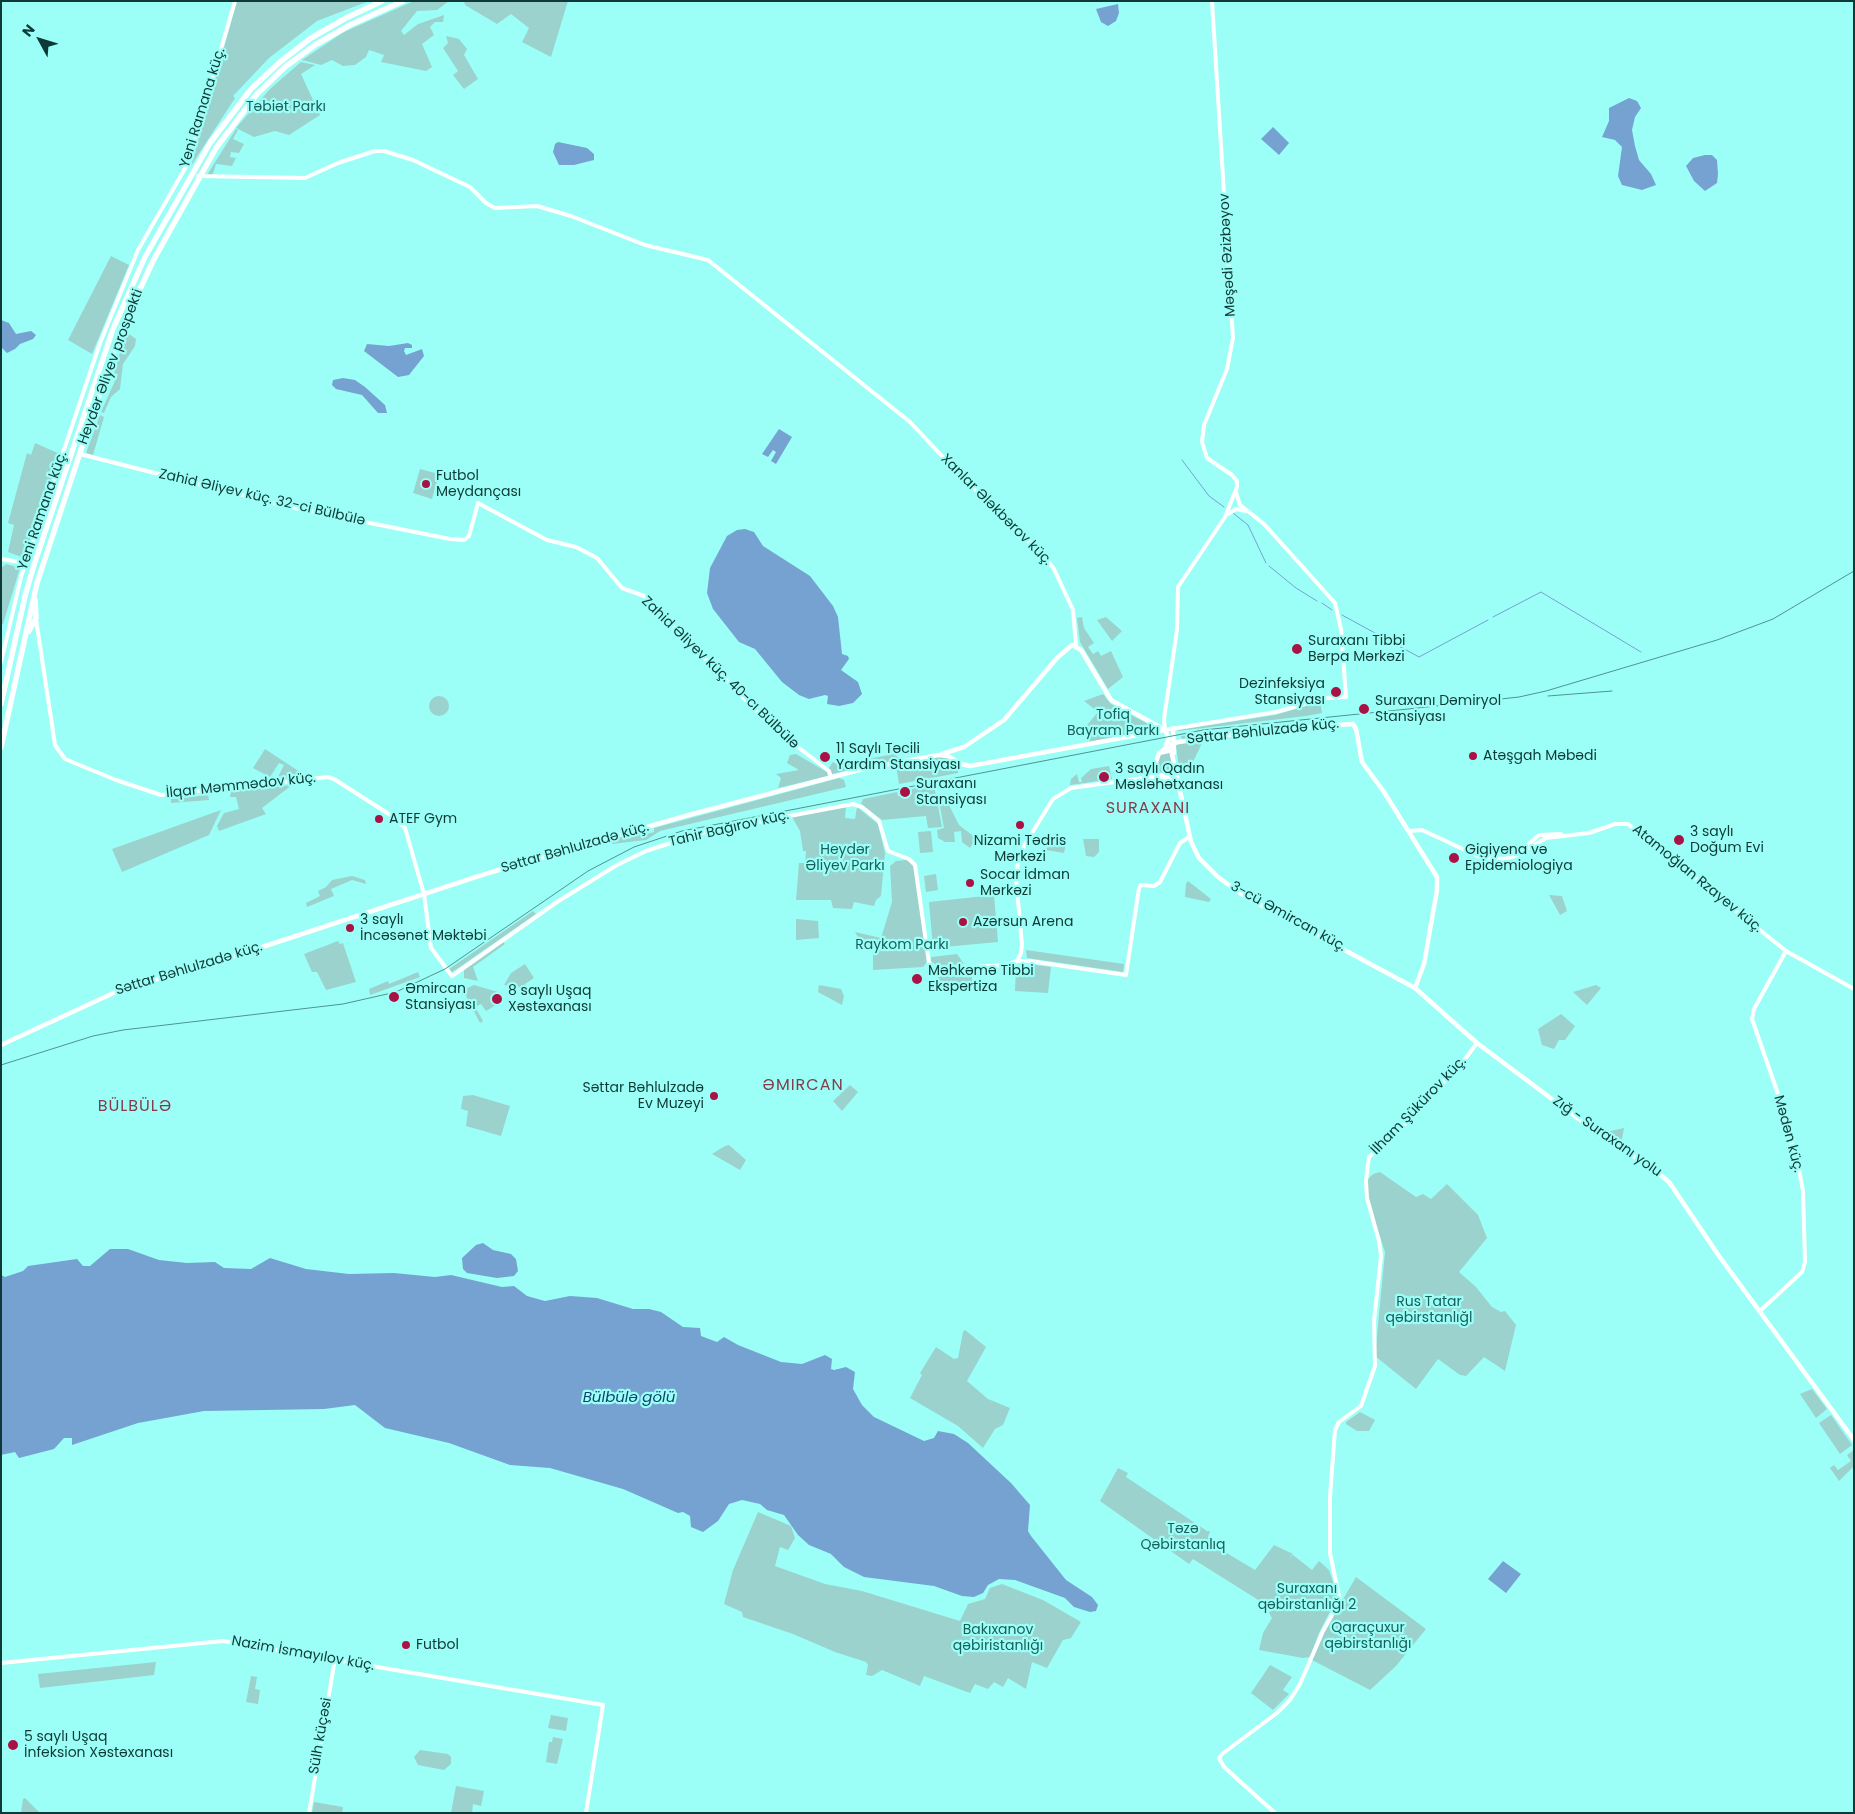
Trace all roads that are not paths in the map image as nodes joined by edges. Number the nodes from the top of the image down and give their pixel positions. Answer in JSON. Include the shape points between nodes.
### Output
{"nodes":[{"id":1,"x":235,"y":1,"type":"edge"},
{"id":2,"x":382,"y":1,"type":"edge"},
{"id":3,"x":403,"y":1,"type":"edge"},
{"id":4,"x":1212,"y":1,"type":"edge"},
{"id":5,"x":198,"y":176,"type":"junction"},
{"id":6,"x":80,"y":454,"type":"junction"},
{"id":7,"x":1236,"y":492,"type":"junction"},
{"id":8,"x":478,"y":503,"type":"joint"},
{"id":9,"x":1248,"y":512,"type":"junction"},
{"id":10,"x":1225,"y":517,"type":"junction"},
{"id":11,"x":1,"y":559,"type":"edge"},
{"id":12,"x":25,"y":563,"type":"junction"},
{"id":13,"x":37,"y":583,"type":"junction"},
{"id":14,"x":36,"y":618,"type":"junction"},
{"id":15,"x":1076,"y":646,"type":"junction"},
{"id":16,"x":20,"y":658,"type":"junction"},
{"id":17,"x":1,"y":662,"type":"edge"},
{"id":18,"x":1,"y":704,"type":"edge"},
{"id":19,"x":1173,"y":728,"type":"junction"},
{"id":20,"x":1166,"y":730,"type":"junction"},
{"id":21,"x":1173,"y":743,"type":"junction"},
{"id":22,"x":1,"y":747,"type":"edge"},
{"id":23,"x":958,"y":749,"type":"junction"},
{"id":24,"x":1174,"y":752,"type":"junction"},
{"id":25,"x":1159,"y":753,"type":"junction"},
{"id":26,"x":938,"y":755,"type":"junction"},
{"id":27,"x":958,"y":762,"type":"junction"},
{"id":28,"x":1153,"y":766,"type":"junction"},
{"id":29,"x":1176,"y":772,"type":"junction"},
{"id":30,"x":1159,"y":776,"type":"junction"},
{"id":31,"x":831,"y":777,"type":"junction"},
{"id":32,"x":1136,"y":781,"type":"junction"},
{"id":33,"x":1180,"y":790,"type":"junction"},
{"id":34,"x":1409,"y":831,"type":"junction"},
{"id":35,"x":1189,"y":837,"type":"junction"},
{"id":36,"x":424,"y":894,"type":"junction"},
{"id":37,"x":1786,"y":951,"type":"junction"},
{"id":38,"x":1018,"y":961,"type":"junction"},
{"id":39,"x":445,"y":969,"type":"joint"},
{"id":40,"x":1415,"y":988,"type":"junction"},
{"id":41,"x":1854,"y":989,"type":"edge"},
{"id":42,"x":1477,"y":1043,"type":"junction"},
{"id":43,"x":1,"y":1045,"type":"edge"},
{"id":44,"x":1760,"y":1311,"type":"junction"},
{"id":45,"x":1854,"y":1440,"type":"edge"},
{"id":46,"x":335,"y":1659,"type":"junction"},
{"id":47,"x":1,"y":1663,"type":"edge"},
{"id":48,"x":309,"y":1813,"type":"edge"},
{"id":49,"x":586,"y":1813,"type":"edge"},
{"id":50,"x":1275,"y":1813,"type":"edge"}],
"edges":[{"from":1,"to":12,"type":"street","name":"Yeni Ramana küç.","via":[[189,158],[138,250],[112,311]]},
{"from":2,"to":18,"type":"highway","name":"Heydər Əliyev prospekti","via":[[311,38],[251,89],[210,143],[146,257],[113,329],[34,565]]},
{"from":3,"to":5,"type":"highway","name":"Heydər Əliyev prospekti","via":[[331,35],[285,68],[242,111]]},
{"from":4,"to":7,"type":"street","name":"Məşədi Əzizbəyov","via":[[1233,338],[1227,369],[1204,425],[1202,442],[1207,458],[1234,477]]},
{"from":5,"to":6,"type":"highway","name":"Heydər Əliyev prospekti","via":[[128,312]]},
{"from":5,"to":15,"type":"street","name":"Xanlar Ələkbərov küç.","via":[[305,178],[338,163],[381,150],[413,160],[470,187],[496,208],[537,206],[645,245],[696,256],[712,263],[896,410],[1050,562],[1073,610]]},
{"from":6,"to":8,"type":"street","name":"Zahid Əliyev küç. 32-ci Bülbülə","via":[[285,506],[450,539],[464,540],[469,536]]},
{"from":6,"to":13,"type":"highway","name":"Heydər Əliyev prospekti"},
{"from":7,"to":9,"type":"street","via":[[1239,503]]},
{"from":7,"to":10,"type":"street"},
{"from":8,"to":31,"type":"street","name":"Zahid Əliyev küç. 40-cı Bülbülə","via":[[543,538],[576,547],[597,558],[624,590],[644,596],[772,727],[829,771]]},
{"from":9,"to":10,"type":"street","via":[[1236,508]]},
{"from":9,"to":19,"type":"street","via":[[1264,524],[1335,603],[1341,629],[1348,689],[1346,697],[1326,698],[1279,712]]},
{"from":10,"to":20,"type":"street","via":[[1178,587],[1174,658],[1164,719]]},
{"from":11,"to":12,"type":"street"},
{"from":12,"to":17,"type":"street","name":"Yeni Ramana küç."},
{"from":13,"to":14,"type":"highway"},
{"from":13,"to":16,"type":"highway","name":"Heydər Əliyev prospekti"},
{"from":14,"to":16,"type":"highway","via":[[30,626]]},
{"from":14,"to":36,"type":"street","name":"İlqar Məmmədov küç.","via":[[55,745],[67,760],[161,795],[331,777],[402,824]]},
{"from":15,"to":20,"type":"main road","name":"Xanlar Ələkbərov küç.","via":[[1111,700]]},
{"from":15,"to":23,"type":"main road","name":"Səttar Bəhlulzadə küç.","via":[[1069,647],[1057,658],[1004,720]]},
{"from":16,"to":22,"type":"highway","name":"Heydər Əliyev prospekti"},
{"from":19,"to":20,"type":"street"},
{"from":19,"to":21,"type":"main road"},
{"from":20,"to":25,"type":"main road","via":[[1168,741]]},
{"from":20,"to":27,"type":"main road","via":[[970,766]]},
{"from":21,"to":24,"type":"main road"},
{"from":21,"to":25,"type":"main road"},
{"from":21,"to":34,"type":"main road","name":"Səttar Bəhlulzadə küç.","via":[[1268,730],[1353,724],[1362,762]]},
{"from":23,"to":26,"type":"main road","name":"Səttar Bəhlulzadə küç."},
{"from":23,"to":27,"type":"main road","via":[[954,754]]},
{"from":24,"to":25,"type":"main road","via":[[1168,749]]},
{"from":24,"to":29,"type":"main road"},
{"from":25,"to":28,"type":"main road"},
{"from":26,"to":27,"type":"main road"},
{"from":26,"to":31,"type":"main road","name":"Səttar Bəhlulzadə küç."},
{"from":28,"to":30,"type":"main road","via":[[1154,774]]},
{"from":28,"to":32,"type":"street"},
{"from":29,"to":30,"type":"main road"},
{"from":29,"to":33,"type":"main road","name":"3-cü Əmircan küç."},
{"from":30,"to":32,"type":"street"},
{"from":30,"to":33,"type":"main road","via":[[1170,780]]},
{"from":31,"to":36,"type":"main road","name":"Səttar Bəhlulzadə küç.","via":[[606,838]]},
{"from":32,"to":38,"type":"street","via":[[1071,788],[1050,803],[1017,864],[1022,944]]},
{"from":33,"to":35,"type":"main road","name":"3-cü Əmircan küç."},
{"from":34,"to":37,"type":"street","name":"Atamoğlan Rzayev küç.","via":[[1422,830],[1484,858],[1504,859],[1542,840],[1595,832],[1620,823],[1630,824]]},
{"from":34,"to":40,"type":"main road","via":[[1435,873],[1438,885],[1422,973]]},
{"from":35,"to":38,"type":"street","via":[[1180,843],[1160,882],[1139,888],[1126,975]]},
{"from":35,"to":40,"type":"main road","name":"3-cü Əmircan küç.","via":[[1204,864],[1235,891]]},
{"from":36,"to":39,"type":"street","name":"İlqar Məmmədov küç.","via":[[430,944]]},
{"from":36,"to":43,"type":"main road","name":"Səttar Bəhlulzadə küç.","via":[[116,991]]},
{"from":37,"to":41,"type":"street","name":"Atamoğlan Rzayev küç."},
{"from":37,"to":44,"type":"street","name":"Mədən küç.","via":[[1752,1017],[1799,1170],[1803,1191],[1805,1262],[1802,1272]]},
{"from":38,"to":39,"type":"street","name":"Tahir Bağırov küç.","via":[[1006,965],[930,970],[915,865],[909,859],[888,851],[879,821],[854,804],[718,828],[653,848],[616,865],[557,902],[454,975]]},
{"from":40,"to":42,"type":"main road","name":"Zığ - Suraxanı yolu"},
{"from":42,"to":44,"type":"main road","name":"Zığ - Suraxanı yolu","via":[[1600,1135],[1664,1177]]},
{"from":42,"to":50,"type":"street","name":"İlham Şükürov küç.","via":[[1408,1121],[1369,1157],[1367,1198],[1381,1256],[1374,1321],[1375,1369],[1361,1406],[1337,1424],[1330,1496],[1330,1546],[1340,1597],[1290,1700],[1219,1758],[1224,1768]]},
{"from":44,"to":45,"type":"main road","name":"Zığ - Suraxanı yolu"},
{"from":46,"to":47,"type":"street","name":"Nazim İsmayılov küç.","via":[[223,1641]]},
{"from":46,"to":48,"type":"street","name":"Sülh küçəsi"},
{"from":46,"to":49,"type":"street","name":"Nazim İsmayılov küç.","via":[[604,1705]]}]}
